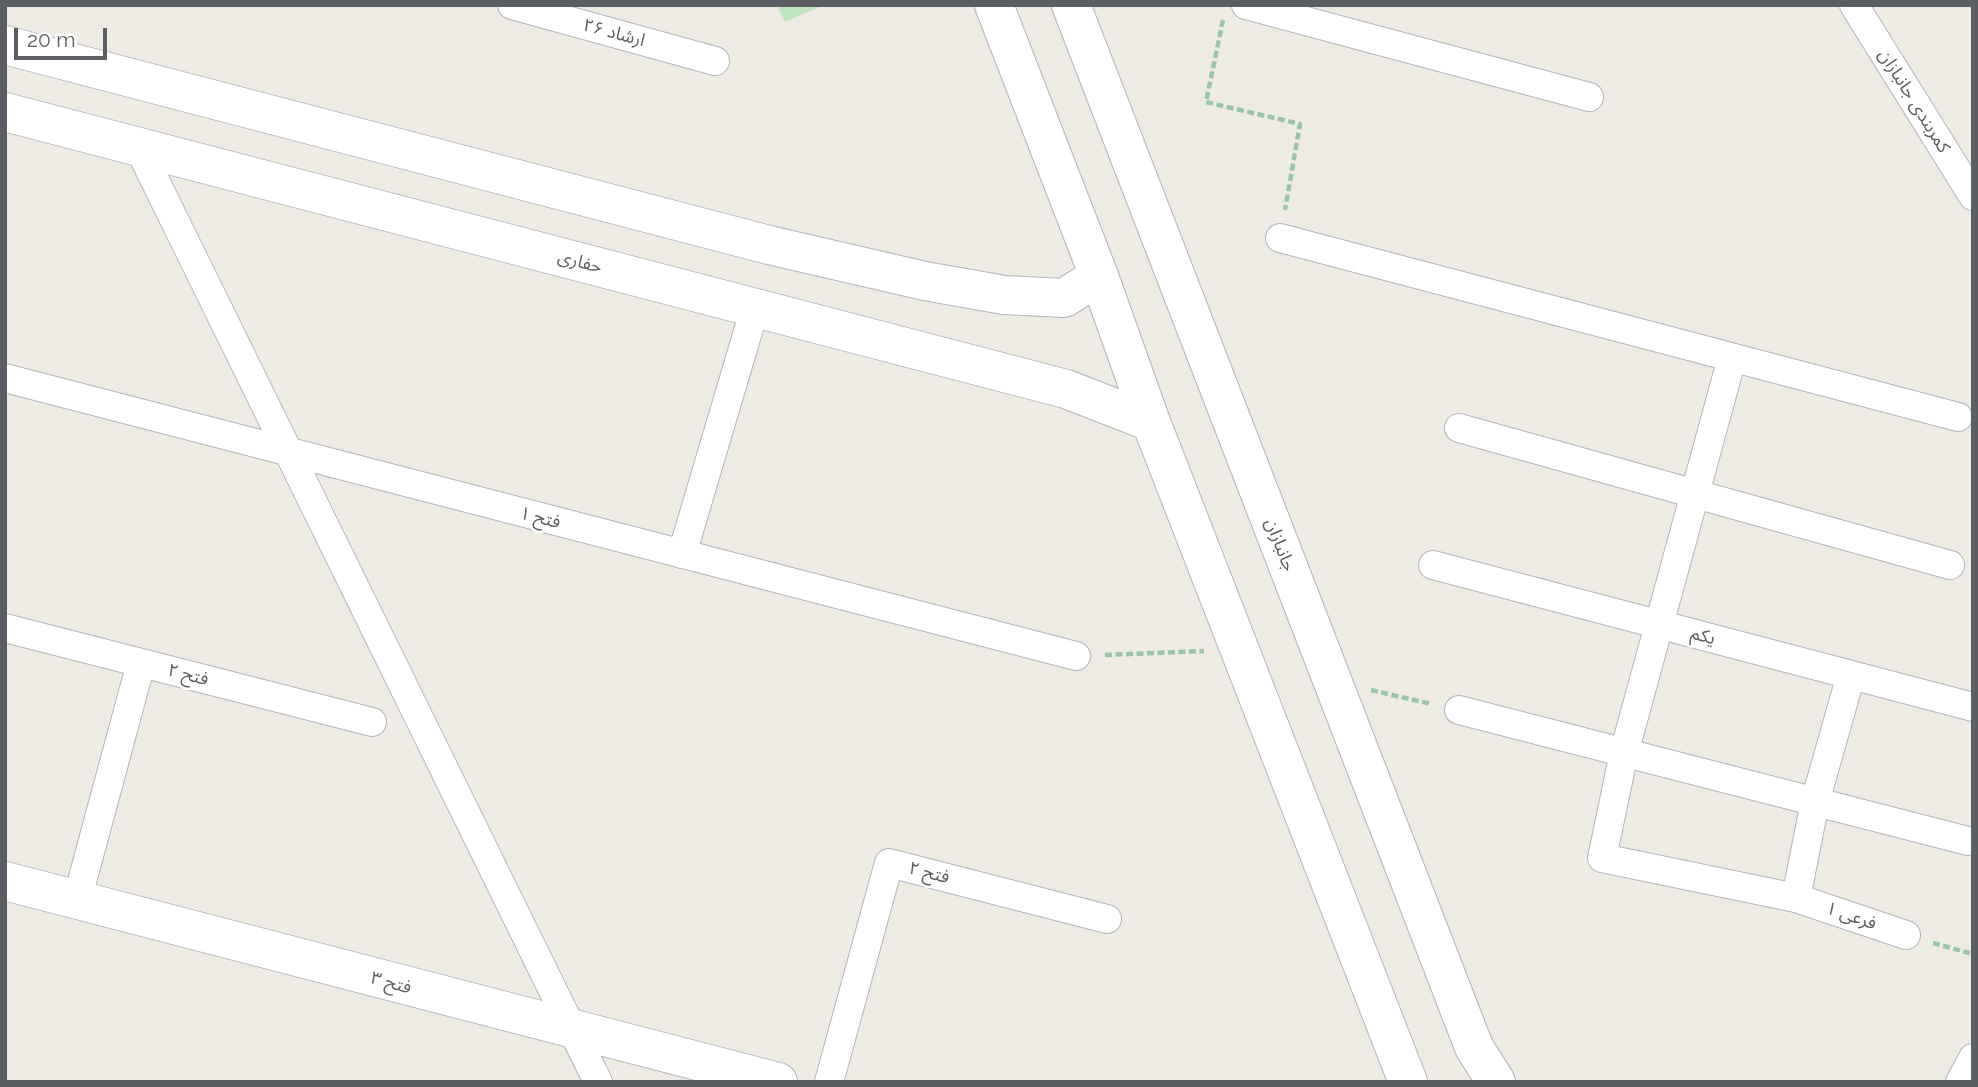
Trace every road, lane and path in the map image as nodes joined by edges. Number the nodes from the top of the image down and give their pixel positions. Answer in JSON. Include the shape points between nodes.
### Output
{"nodes":[{"id":1,"x":512,"y":5,"type":"edge"},
{"id":2,"x":994,"y":5,"type":"edge"},
{"id":3,"x":1071,"y":5,"type":"edge"},
{"id":4,"x":1854,"y":5,"type":"edge"},
{"id":5,"x":1235,"y":11,"type":"edge"},
{"id":6,"x":5,"y":45,"type":"edge"},
{"id":7,"x":715,"y":61,"type":"dead end"},
{"id":8,"x":1589,"y":97,"type":"dead end"},
{"id":9,"x":5,"y":112,"type":"edge"},
{"id":10,"x":138,"y":146,"type":"junction"},
{"id":11,"x":1973,"y":196,"type":"edge"},
{"id":12,"x":1280,"y":238,"type":"joint"},
{"id":13,"x":1099,"y":276,"type":"junction"},
{"id":14,"x":755,"y":309,"type":"junction"},
{"id":15,"x":1732,"y":358,"type":"junction"},
{"id":16,"x":5,"y":378,"type":"edge"},
{"id":17,"x":1958,"y":417,"type":"dead end"},
{"id":18,"x":1151,"y":422,"type":"junction"},
{"id":19,"x":1459,"y":428,"type":"dead end"},
{"id":20,"x":289,"y":453,"type":"junction"},
{"id":21,"x":1695,"y":494,"type":"junction"},
{"id":22,"x":681,"y":554,"type":"junction"},
{"id":23,"x":1433,"y":565,"type":"dead end"},
{"id":24,"x":1950,"y":565,"type":"dead end"},
{"id":25,"x":1659,"y":625,"type":"junction"},
{"id":26,"x":5,"y":628,"type":"edge"},
{"id":27,"x":1240,"y":649,"type":"junction"},
{"id":28,"x":1076,"y":656,"type":"joint"},
{"id":29,"x":141,"y":663,"type":"junction"},
{"id":30,"x":1850,"y":675,"type":"junction"},
{"id":31,"x":1333,"y":681,"type":"junction"},
{"id":32,"x":1973,"y":707,"type":"edge"},
{"id":33,"x":1459,"y":710,"type":"joint"},
{"id":34,"x":372,"y":722,"type":"dead end"},
{"id":35,"x":1624,"y":753,"type":"junction"},
{"id":36,"x":1815,"y":802,"type":"junction"},
{"id":37,"x":1968,"y":841,"type":"dead end"},
{"id":38,"x":5,"y":881,"type":"edge"},
{"id":39,"x":1796,"y":898,"type":"junction"},
{"id":40,"x":77,"y":900,"type":"junction"},
{"id":41,"x":1107,"y":919,"type":"dead end"},
{"id":42,"x":1906,"y":935,"type":"joint"},
{"id":43,"x":1973,"y":954,"type":"edge"},
{"id":44,"x":574,"y":1031,"type":"junction"},
{"id":45,"x":1973,"y":1058,"type":"edge"},
{"id":46,"x":598,"y":1082,"type":"edge"},
{"id":47,"x":778,"y":1082,"type":"edge"},
{"id":48,"x":830,"y":1082,"type":"edge"},
{"id":49,"x":1408,"y":1082,"type":"edge"},
{"id":50,"x":1496,"y":1082,"type":"edge"},
{"id":51,"x":1961,"y":1082,"type":"edge"}],
"edges":[{"from":1,"to":7,"type":"street","name":"ارشاد ۲۶"},
{"from":2,"to":13,"type":"street"},
{"from":3,"to":31,"type":"street","name":"جانبازان"},
{"from":4,"to":11,"type":"street","name":"کمربندی جانبازان"},
{"from":5,"to":8,"type":"street"},
{"from":5,"to":12,"type":"path","via":[[1206,102],[1300,124]]},
{"from":6,"to":13,"type":"street","via":[[769,245],[925,281],[1004,295],[1064,298]]},
{"from":9,"to":10,"type":"street","name":"حفاری"},
{"from":10,"to":14,"type":"street","name":"حفاری"},
{"from":10,"to":20,"type":"street"},
{"from":12,"to":15,"type":"street"},
{"from":13,"to":18,"type":"street"},
{"from":14,"to":18,"type":"street","name":"حفاری","via":[[1066,389]]},
{"from":14,"to":22,"type":"street"},
{"from":15,"to":17,"type":"street"},
{"from":15,"to":21,"type":"street"},
{"from":16,"to":20,"type":"street","name":"فتح ۱"},
{"from":18,"to":27,"type":"street"},
{"from":19,"to":21,"type":"street"},
{"from":20,"to":22,"type":"street","name":"فتح ۱"},
{"from":20,"to":44,"type":"street"},
{"from":21,"to":24,"type":"street"},
{"from":21,"to":25,"type":"street"},
{"from":22,"to":28,"type":"street","name":"فتح ۱"},
{"from":23,"to":25,"type":"street","name":"یکم"},
{"from":25,"to":30,"type":"street","name":"یکم"},
{"from":25,"to":35,"type":"street"},
{"from":26,"to":29,"type":"street","name":"فتح ۲"},
{"from":27,"to":28,"type":"path"},
{"from":27,"to":49,"type":"street"},
{"from":29,"to":34,"type":"street","name":"فتح ۲"},
{"from":29,"to":40,"type":"street"},
{"from":30,"to":32,"type":"street","name":"یکم"},
{"from":30,"to":36,"type":"street"},
{"from":31,"to":33,"type":"path"},
{"from":31,"to":50,"type":"street","name":"جانبازان","via":[[1474,1047]]},
{"from":33,"to":35,"type":"street"},
{"from":35,"to":36,"type":"street"},
{"from":35,"to":39,"type":"street","name":"فرعی ۱","via":[[1602,858]]},
{"from":36,"to":37,"type":"street"},
{"from":36,"to":39,"type":"street"},
{"from":38,"to":40,"type":"street","name":"فتح ۳"},
{"from":39,"to":42,"type":"street","name":"فرعی ۱"},
{"from":40,"to":44,"type":"street","name":"فتح ۳"},
{"from":41,"to":48,"type":"street","name":"فتح ۲","via":[[889,863]]},
{"from":42,"to":43,"type":"path"},
{"from":44,"to":46,"type":"street"},
{"from":44,"to":47,"type":"street","name":"فتح ۳"},
{"from":45,"to":51,"type":"street"}]}
